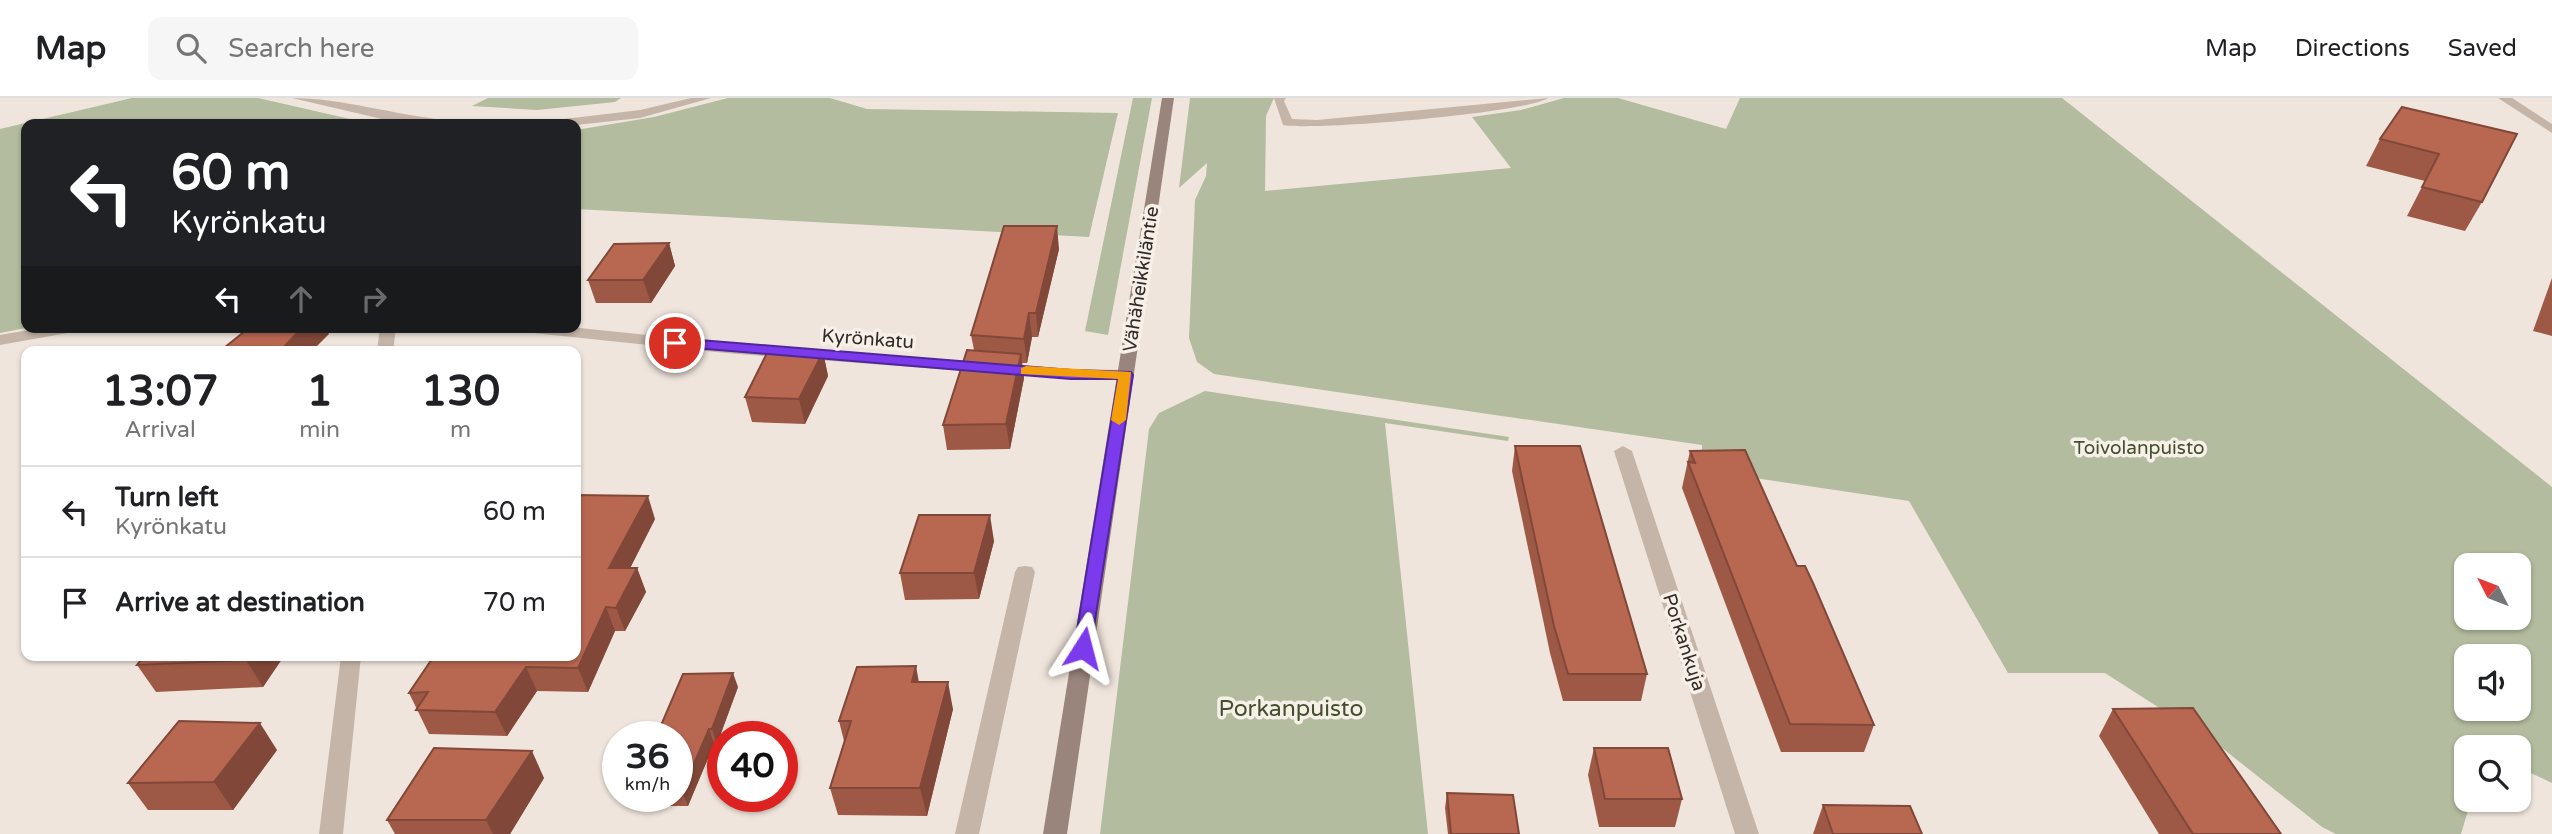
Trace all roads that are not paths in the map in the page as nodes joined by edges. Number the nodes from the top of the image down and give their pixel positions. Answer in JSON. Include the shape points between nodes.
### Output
{"nodes":[{"id":1,"x":298,"y":98,"type":"edge"},
{"id":2,"x":705,"y":98,"type":"edge"},
{"id":3,"x":1168,"y":98,"type":"edge"},
{"id":4,"x":1542,"y":98,"type":"edge"},
{"id":5,"x":2504,"y":98,"type":"edge"},
{"id":6,"x":1279,"y":99,"type":"edge"},
{"id":7,"x":399,"y":119,"type":"edge"},
{"id":8,"x":581,"y":121,"type":"edge"},
{"id":9,"x":2552,"y":129,"type":"edge"},
{"id":10,"x":39,"y":333,"type":"edge"},
{"id":11,"x":581,"y":333,"type":"edge"},
{"id":12,"x":0,"y":340,"type":"edge"},
{"id":13,"x":1126,"y":375,"type":"junction"},
{"id":14,"x":1623,"y":451,"type":"dead end"},
{"id":15,"x":1025,"y":572,"type":"dead end"},
{"id":16,"x":350,"y":661,"type":"edge"},
{"id":17,"x":331,"y":834,"type":"edge"},
{"id":18,"x":967,"y":834,"type":"edge"},
{"id":19,"x":1055,"y":834,"type":"edge"},
{"id":20,"x":1747,"y":834,"type":"edge"}],
"edges":[{"from":1,"to":7,"type":"street"},
{"from":2,"to":8,"type":"street","via":[[639,114]]},
{"from":3,"to":13,"type":"street","name":"Vähäheikkiläntie"},
{"from":4,"to":6,"type":"street","via":[[1500,107],[1317,124],[1287,122]]},
{"from":5,"to":9,"type":"street"},
{"from":10,"to":12,"type":"street"},
{"from":11,"to":13,"type":"street","name":"Kyrönkatu","via":[[725,348]]},
{"from":13,"to":19,"type":"street","name":"Vähäheikkiläntie"},
{"from":14,"to":20,"type":"street","name":"Porkankuja"},
{"from":15,"to":18,"type":"street"},
{"from":16,"to":17,"type":"street"}]}
